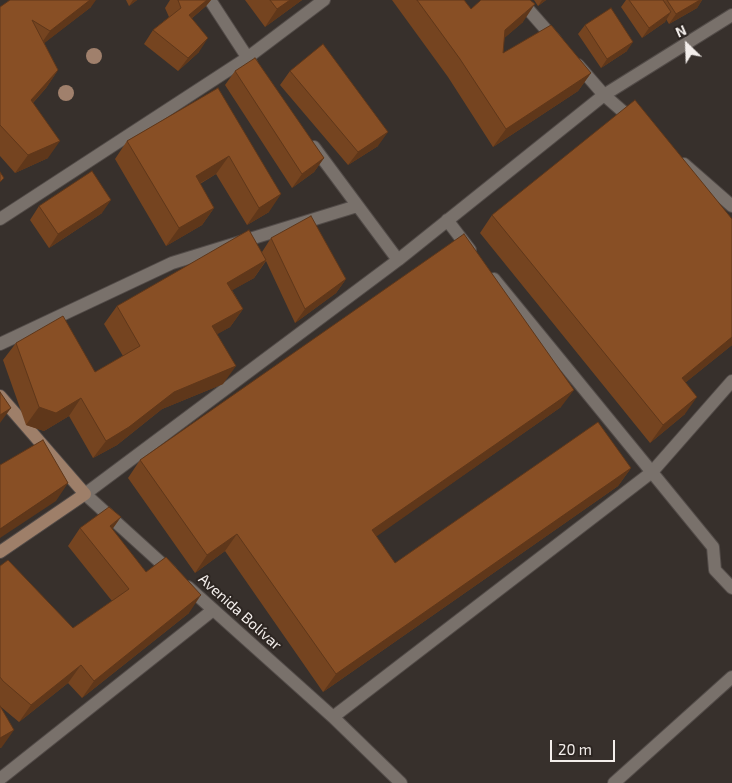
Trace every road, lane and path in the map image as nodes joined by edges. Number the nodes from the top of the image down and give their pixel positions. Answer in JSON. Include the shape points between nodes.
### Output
{"nodes":[{"id":1,"x":210,"y":0,"type":"edge"},
{"id":2,"x":324,"y":0,"type":"edge"},
{"id":3,"x":520,"y":0,"type":"edge"},
{"id":4,"x":732,"y":15,"type":"edge"},
{"id":5,"x":247,"y":58,"type":"junction"},
{"id":6,"x":258,"y":73,"type":"edge"},
{"id":7,"x":604,"y":95,"type":"junction"},
{"id":8,"x":642,"y":128,"type":"edge"},
{"id":9,"x":305,"y":136,"type":"edge"},
{"id":10,"x":672,"y":154,"type":"edge"},
{"id":11,"x":358,"y":206,"type":"junction"},
{"id":12,"x":732,"y":206,"type":"edge"},
{"id":13,"x":0,"y":219,"type":"edge"},
{"id":14,"x":447,"y":220,"type":"junction"},
{"id":15,"x":398,"y":260,"type":"junction"},
{"id":16,"x":0,"y":344,"type":"edge"},
{"id":17,"x":732,"y":381,"type":"edge"},
{"id":18,"x":0,"y":396,"type":"edge"},
{"id":19,"x":652,"y":472,"type":"junction"},
{"id":20,"x":85,"y":494,"type":"junction"},
{"id":21,"x":0,"y":552,"type":"edge"},
{"id":22,"x":732,"y":588,"type":"edge"},
{"id":23,"x":214,"y":610,"type":"junction"},
{"id":24,"x":732,"y":678,"type":"edge"},
{"id":25,"x":332,"y":717,"type":"junction"},
{"id":26,"x":0,"y":780,"type":"edge"},
{"id":27,"x":401,"y":783,"type":"edge"},
{"id":28,"x":614,"y":783,"type":"edge"}],
"edges":[{"from":1,"to":5,"type":"street"},
{"from":2,"to":5,"type":"street"},
{"from":3,"to":7,"type":"street"},
{"from":4,"to":7,"type":"street"},
{"from":5,"to":6,"type":"street"},
{"from":5,"to":13,"type":"street"},
{"from":7,"to":8,"type":"street"},
{"from":7,"to":14,"type":"street"},
{"from":9,"to":11,"type":"street"},
{"from":10,"to":12,"type":"street"},
{"from":11,"to":15,"type":"street"},
{"from":11,"to":16,"type":"street","via":[[172,263]]},
{"from":14,"to":15,"type":"street"},
{"from":14,"to":19,"type":"street"},
{"from":15,"to":20,"type":"street"},
{"from":17,"to":19,"type":"street"},
{"from":18,"to":20,"type":"street","name":"Avenida Bolívar"},
{"from":19,"to":22,"type":"street","via":[[713,548],[715,570]]},
{"from":19,"to":25,"type":"street"},
{"from":20,"to":21,"type":"street"},
{"from":20,"to":23,"type":"street","name":"Avenida Bolívar"},
{"from":23,"to":25,"type":"street","name":"Avenida Bolívar"},
{"from":23,"to":26,"type":"street"},
{"from":24,"to":28,"type":"street"},
{"from":25,"to":27,"type":"street","name":"Avenida Bolívar"}]}
